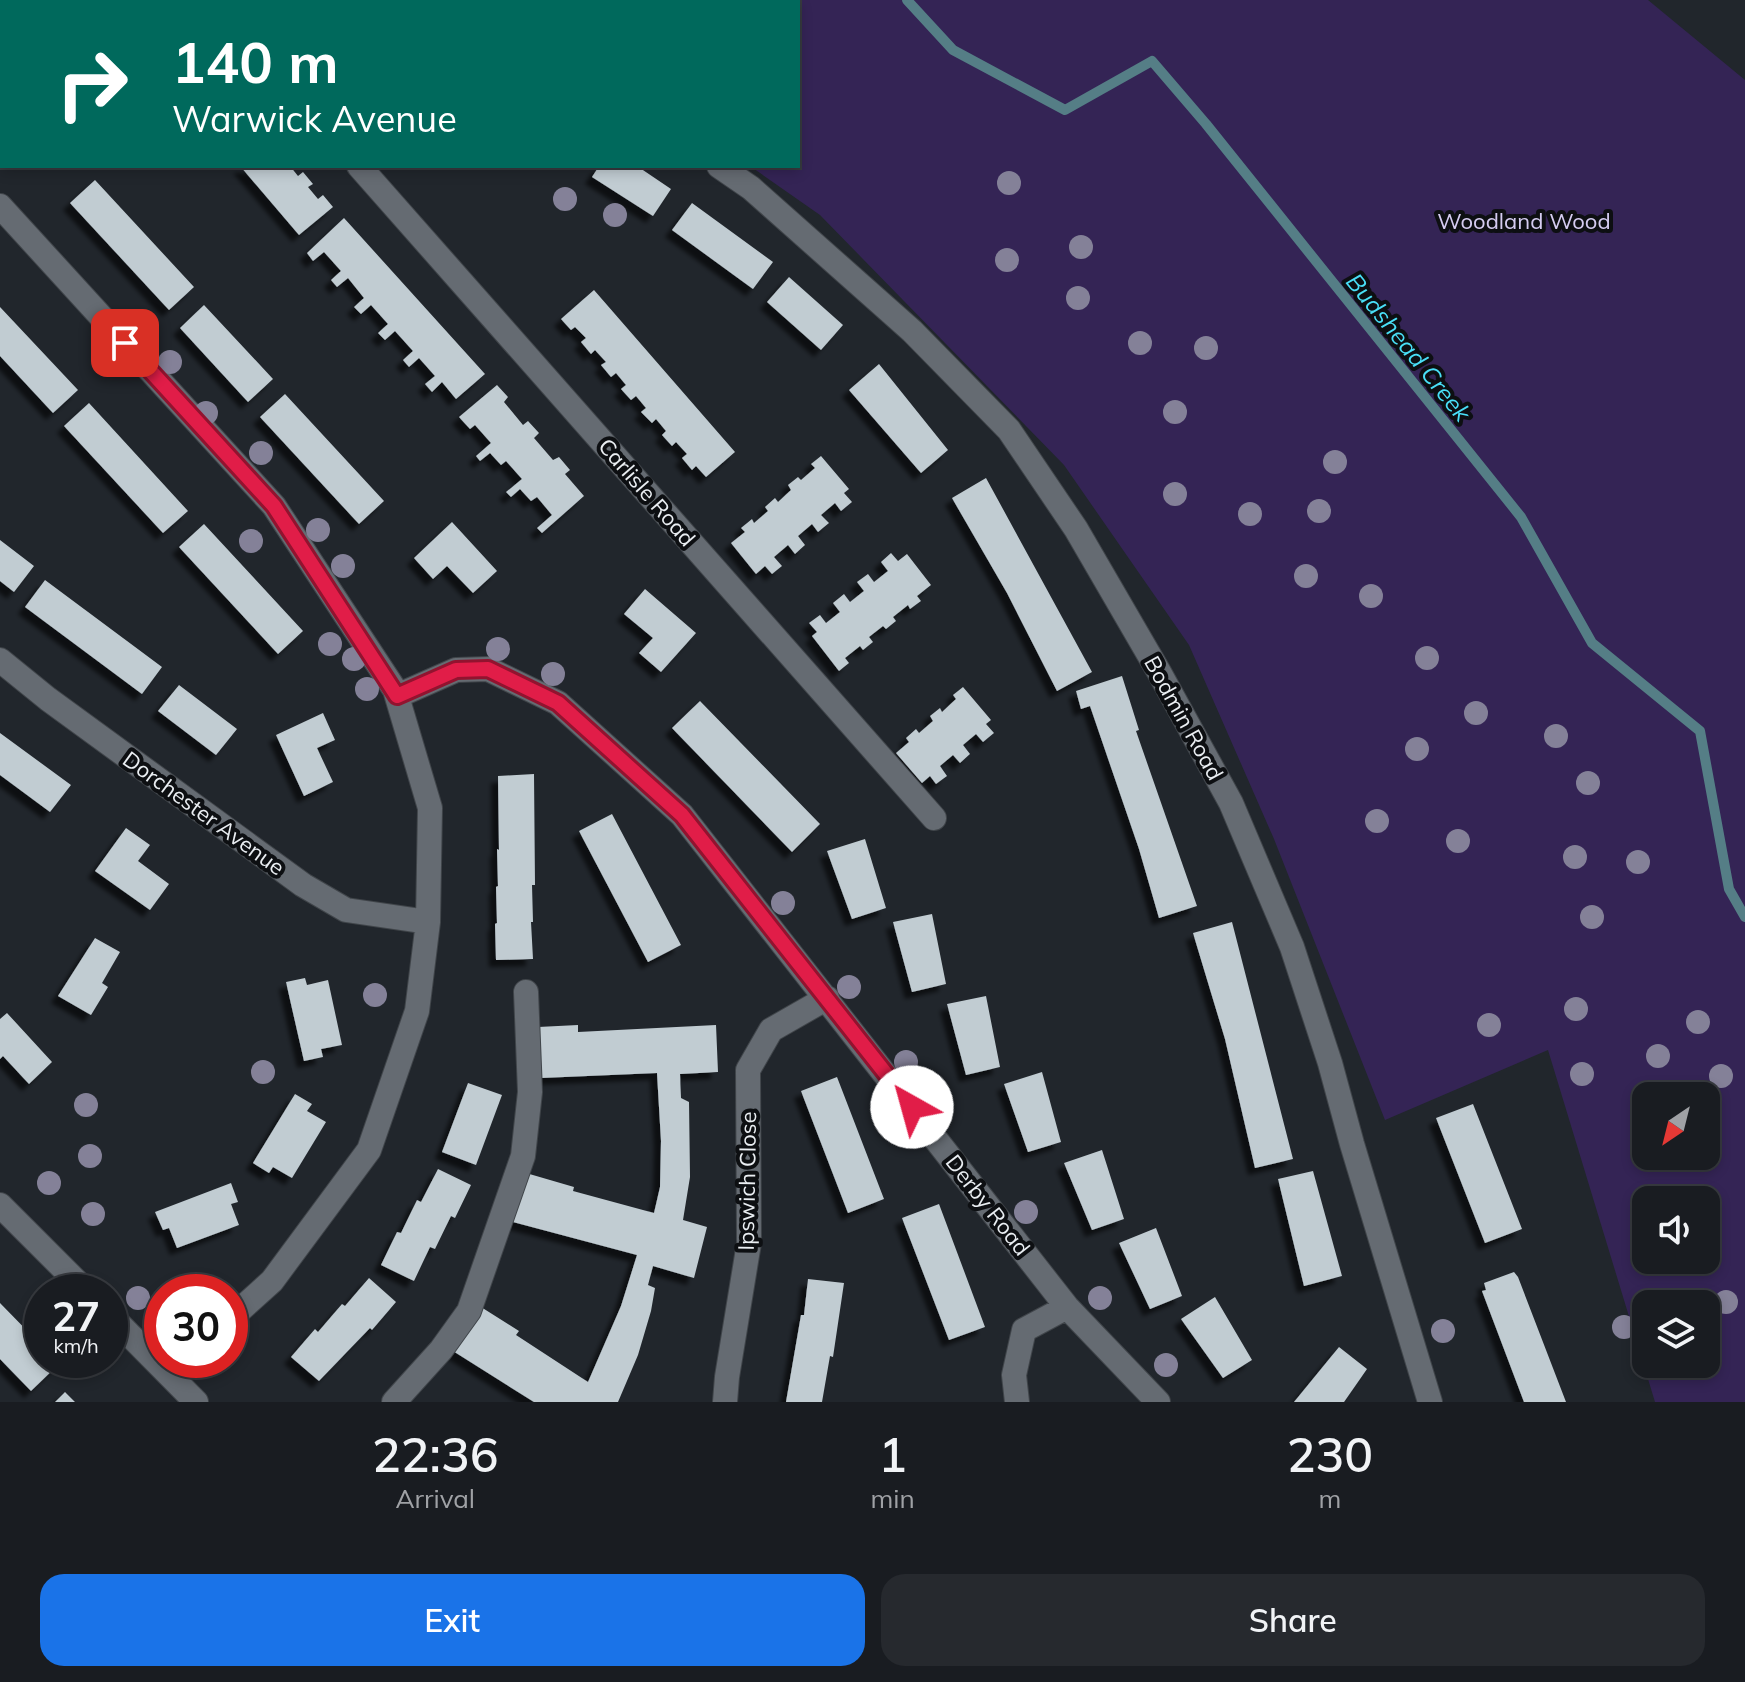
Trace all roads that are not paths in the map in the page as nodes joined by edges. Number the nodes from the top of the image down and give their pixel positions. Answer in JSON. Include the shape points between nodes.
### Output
{"nodes":[{"id":1,"x":361,"y":168,"type":"edge"},
{"id":2,"x":722,"y":168,"type":"edge"},
{"id":3,"x":0,"y":206,"type":"edge"},
{"id":4,"x":0,"y":660,"type":"edge"},
{"id":5,"x":397,"y":696,"type":"junction"},
{"id":6,"x":934,"y":818,"type":"dead end"},
{"id":7,"x":428,"y":922,"type":"junction"},
{"id":8,"x":526,"y":992,"type":"dead end"},
{"id":9,"x":827,"y":998,"type":"junction"},
{"id":10,"x":0,"y":1205,"type":"edge"},
{"id":11,"x":69,"y":1274,"type":"edge"},
{"id":12,"x":248,"y":1303,"type":"edge"},
{"id":13,"x":1067,"y":1307,"type":"junction"},
{"id":14,"x":128,"y":1329,"type":"edge"},
{"id":15,"x":144,"y":1341,"type":"edge"},
{"id":16,"x":184,"y":1378,"type":"edge"},
{"id":17,"x":196,"y":1402,"type":"edge"},
{"id":18,"x":394,"y":1402,"type":"edge"},
{"id":19,"x":725,"y":1402,"type":"edge"},
{"id":20,"x":1017,"y":1402,"type":"edge"},
{"id":21,"x":1158,"y":1402,"type":"edge"},
{"id":22,"x":1430,"y":1402,"type":"edge"}],
"edges":[{"from":1,"to":6,"type":"street","name":"Carlisle Road"},
{"from":2,"to":22,"type":"street","name":"Bodmin Road","via":[[912,331],[1009,430],[1076,529],[1159,672],[1231,803],[1292,947]]},
{"from":3,"to":5,"type":"street","via":[[274,506]]},
{"from":4,"to":7,"type":"street","name":"Dorchester Avenue","via":[[303,885],[346,910]]},
{"from":5,"to":7,"type":"street","via":[[430,808]]},
{"from":5,"to":9,"type":"street","name":"Derby Road","via":[[456,670],[488,669],[558,703],[682,815]]},
{"from":7,"to":12,"type":"street","via":[[417,1011],[369,1150],[272,1281]]},
{"from":8,"to":18,"type":"street","via":[[530,1092],[523,1156],[469,1311]]},
{"from":9,"to":13,"type":"street","name":"Derby Road"},
{"from":9,"to":19,"type":"street","name":"Ipswich Close","via":[[771,1030],[748,1070],[749,1243]]},
{"from":10,"to":11,"type":"street"},
{"from":13,"to":20,"type":"street","via":[[1024,1330],[1014,1375]]},
{"from":13,"to":21,"type":"street","name":"Derby Road"},
{"from":14,"to":15,"type":"street"},
{"from":16,"to":17,"type":"street"}]}
